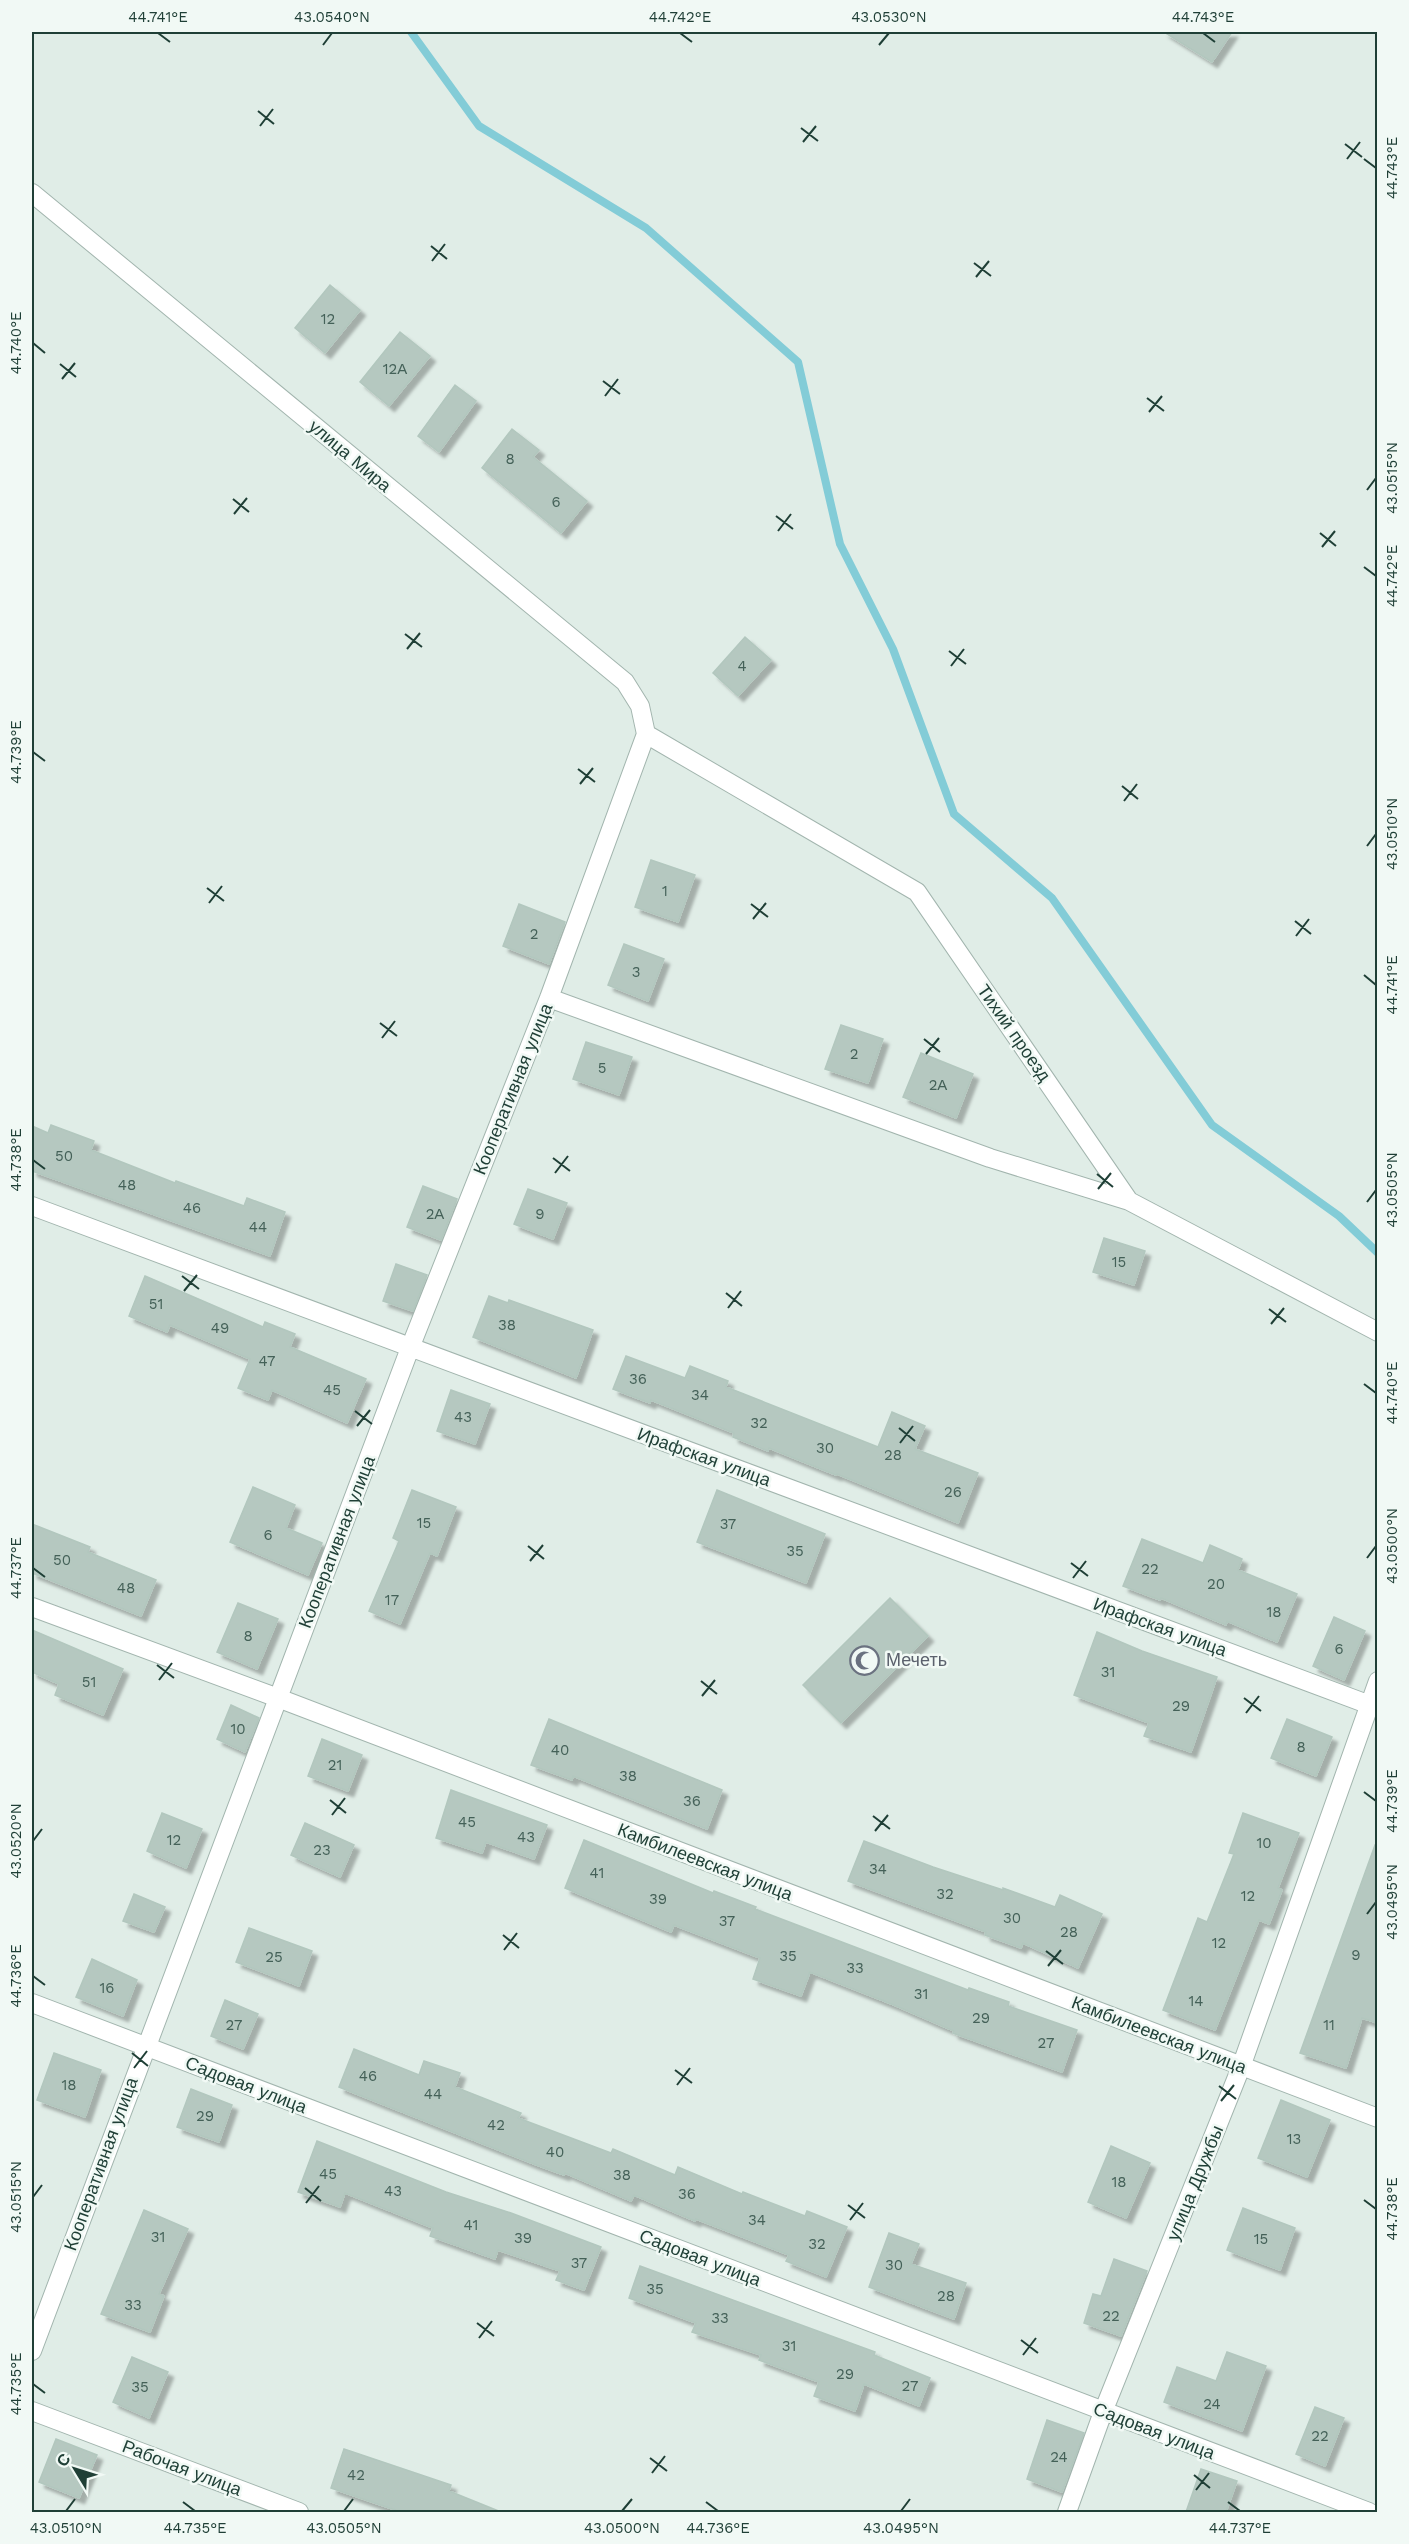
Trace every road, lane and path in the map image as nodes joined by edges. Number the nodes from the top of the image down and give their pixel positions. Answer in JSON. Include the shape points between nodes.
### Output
{"nodes":[{"id":1,"x":32,"y":192,"type":"edge"},
{"id":2,"x":646,"y":734,"type":"junction"},
{"id":3,"x":549,"y":998,"type":"junction"},
{"id":4,"x":1129,"y":1201,"type":"junction"},
{"id":5,"x":32,"y":1206,"type":"edge"},
{"id":6,"x":1377,"y":1332,"type":"edge"},
{"id":7,"x":410,"y":1348,"type":"junction"},
{"id":8,"x":32,"y":1607,"type":"edge"},
{"id":9,"x":1377,"y":1681,"type":"edge"},
{"id":10,"x":278,"y":1698,"type":"junction"},
{"id":11,"x":1373,"y":1706,"type":"edge"},
{"id":12,"x":32,"y":2003,"type":"edge"},
{"id":13,"x":145,"y":2046,"type":"junction"},
{"id":14,"x":1241,"y":2067,"type":"junction"},
{"id":15,"x":1377,"y":2118,"type":"edge"},
{"id":16,"x":32,"y":2351,"type":"edge"},
{"id":17,"x":32,"y":2411,"type":"edge"},
{"id":18,"x":1103,"y":2412,"type":"junction"},
{"id":19,"x":299,"y":2512,"type":"edge"},
{"id":20,"x":1067,"y":2512,"type":"edge"},
{"id":21,"x":1369,"y":2512,"type":"edge"}],
"edges":[{"from":1,"to":2,"type":"street","name":"улица Мира","via":[[625,682],[640,706]]},
{"from":2,"to":3,"type":"street","name":"Кооперативная улица"},
{"from":2,"to":4,"type":"street","name":"Тихий проезд","via":[[917,892]]},
{"from":3,"to":4,"type":"street","via":[[990,1158]]},
{"from":3,"to":7,"type":"street","name":"Кооперативная улица"},
{"from":4,"to":6,"type":"street","name":"Тихий проезд"},
{"from":5,"to":7,"type":"street","name":"Ирафская улица"},
{"from":7,"to":10,"type":"street","name":"Кооперативная улица"},
{"from":7,"to":11,"type":"street","name":"Ирафская улица"},
{"from":8,"to":10,"type":"street","name":"Камбилеевская улица"},
{"from":9,"to":11,"type":"street","name":"улица Дружбы"},
{"from":10,"to":13,"type":"street","name":"Кооперативная улица"},
{"from":10,"to":14,"type":"street","name":"Камбилеевская улица"},
{"from":11,"to":14,"type":"street","name":"улица Дружбы"},
{"from":12,"to":13,"type":"street","name":"Садовая улица"},
{"from":13,"to":16,"type":"street","name":"Кооперативная улица"},
{"from":13,"to":18,"type":"street","name":"Садовая улица"},
{"from":14,"to":15,"type":"street","name":"Камбилеевская улица"},
{"from":14,"to":18,"type":"street","name":"улица Дружбы"},
{"from":17,"to":19,"type":"street","name":"Рабочая улица"},
{"from":18,"to":20,"type":"street","name":"улица Дружбы"},
{"from":18,"to":21,"type":"street","name":"Садовая улица"}]}
